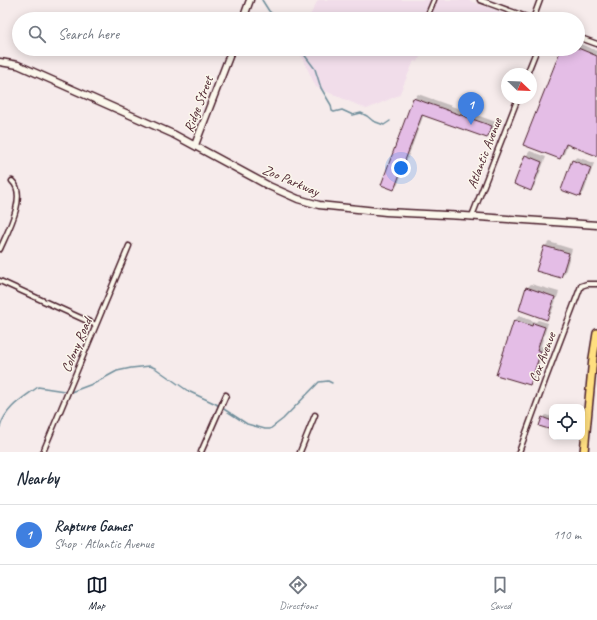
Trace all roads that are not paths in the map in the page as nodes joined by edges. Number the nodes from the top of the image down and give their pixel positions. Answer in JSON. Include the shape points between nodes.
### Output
{"nodes":[{"id":1,"x":250,"y":0,"type":"edge"},
{"id":2,"x":434,"y":0,"type":"edge"},
{"id":3,"x":480,"y":0,"type":"edge"},
{"id":4,"x":540,"y":0,"type":"edge"},
{"id":5,"x":246,"y":12,"type":"edge"},
{"id":6,"x":429,"y":12,"type":"edge"},
{"id":7,"x":513,"y":12,"type":"edge"},
{"id":8,"x":535,"y":12,"type":"edge"},
{"id":9,"x":585,"y":40,"type":"edge"},
{"id":10,"x":597,"y":44,"type":"edge"},
{"id":11,"x":229,"y":56,"type":"edge"},
{"id":12,"x":534,"y":56,"type":"edge"},
{"id":13,"x":0,"y":62,"type":"edge"},
{"id":14,"x":529,"y":68,"type":"edge"},
{"id":15,"x":516,"y":104,"type":"edge"},
{"id":16,"x":194,"y":145,"type":"junction"},
{"id":17,"x":12,"y":181,"type":"dead end"},
{"id":18,"x":472,"y":216,"type":"junction"},
{"id":19,"x":597,"y":225,"type":"edge"},
{"id":20,"x":129,"y":246,"type":"dead end"},
{"id":21,"x":0,"y":249,"type":"edge"},
{"id":22,"x":0,"y":281,"type":"edge"},
{"id":23,"x":597,"y":284,"type":"edge"},
{"id":24,"x":96,"y":325,"type":"junction"},
{"id":25,"x":597,"y":333,"type":"edge"},
{"id":26,"x":226,"y":395,"type":"dead end"},
{"id":27,"x":315,"y":415,"type":"dead end"},
{"id":28,"x":43,"y":452,"type":"edge"},
{"id":29,"x":201,"y":452,"type":"edge"},
{"id":30,"x":300,"y":452,"type":"edge"},
{"id":31,"x":519,"y":452,"type":"edge"},
{"id":32,"x":584,"y":452,"type":"edge"}],
"edges":[{"from":1,"to":5,"type":"main road"},
{"from":2,"to":6,"type":"street"},
{"from":3,"to":7,"type":"street"},
{"from":4,"to":8,"type":"street"},
{"from":9,"to":10,"type":"street"},
{"from":11,"to":16,"type":"main road","name":"Ridge Street"},
{"from":12,"to":14,"type":"street"},
{"from":13,"to":16,"type":"main road","name":"Zoo Parkway","via":[[18,65]]},
{"from":15,"to":18,"type":"street","name":"Atlantic Avenue"},
{"from":16,"to":18,"type":"main road","name":"Zoo Parkway","via":[[298,200],[319,205],[386,212]]},
{"from":17,"to":21,"type":"street","via":[[18,190],[16,210]]},
{"from":18,"to":19,"type":"main road","name":"Zoo Parkway"},
{"from":20,"to":24,"type":"street","name":"Colony Road"},
{"from":22,"to":24,"type":"street"},
{"from":23,"to":31,"type":"street","name":"Cox Avenue","via":[[581,286]]},
{"from":24,"to":28,"type":"street","name":"Colony Road"},
{"from":25,"to":32,"type":"main road"},
{"from":26,"to":29,"type":"street"},
{"from":27,"to":30,"type":"street"}]}
